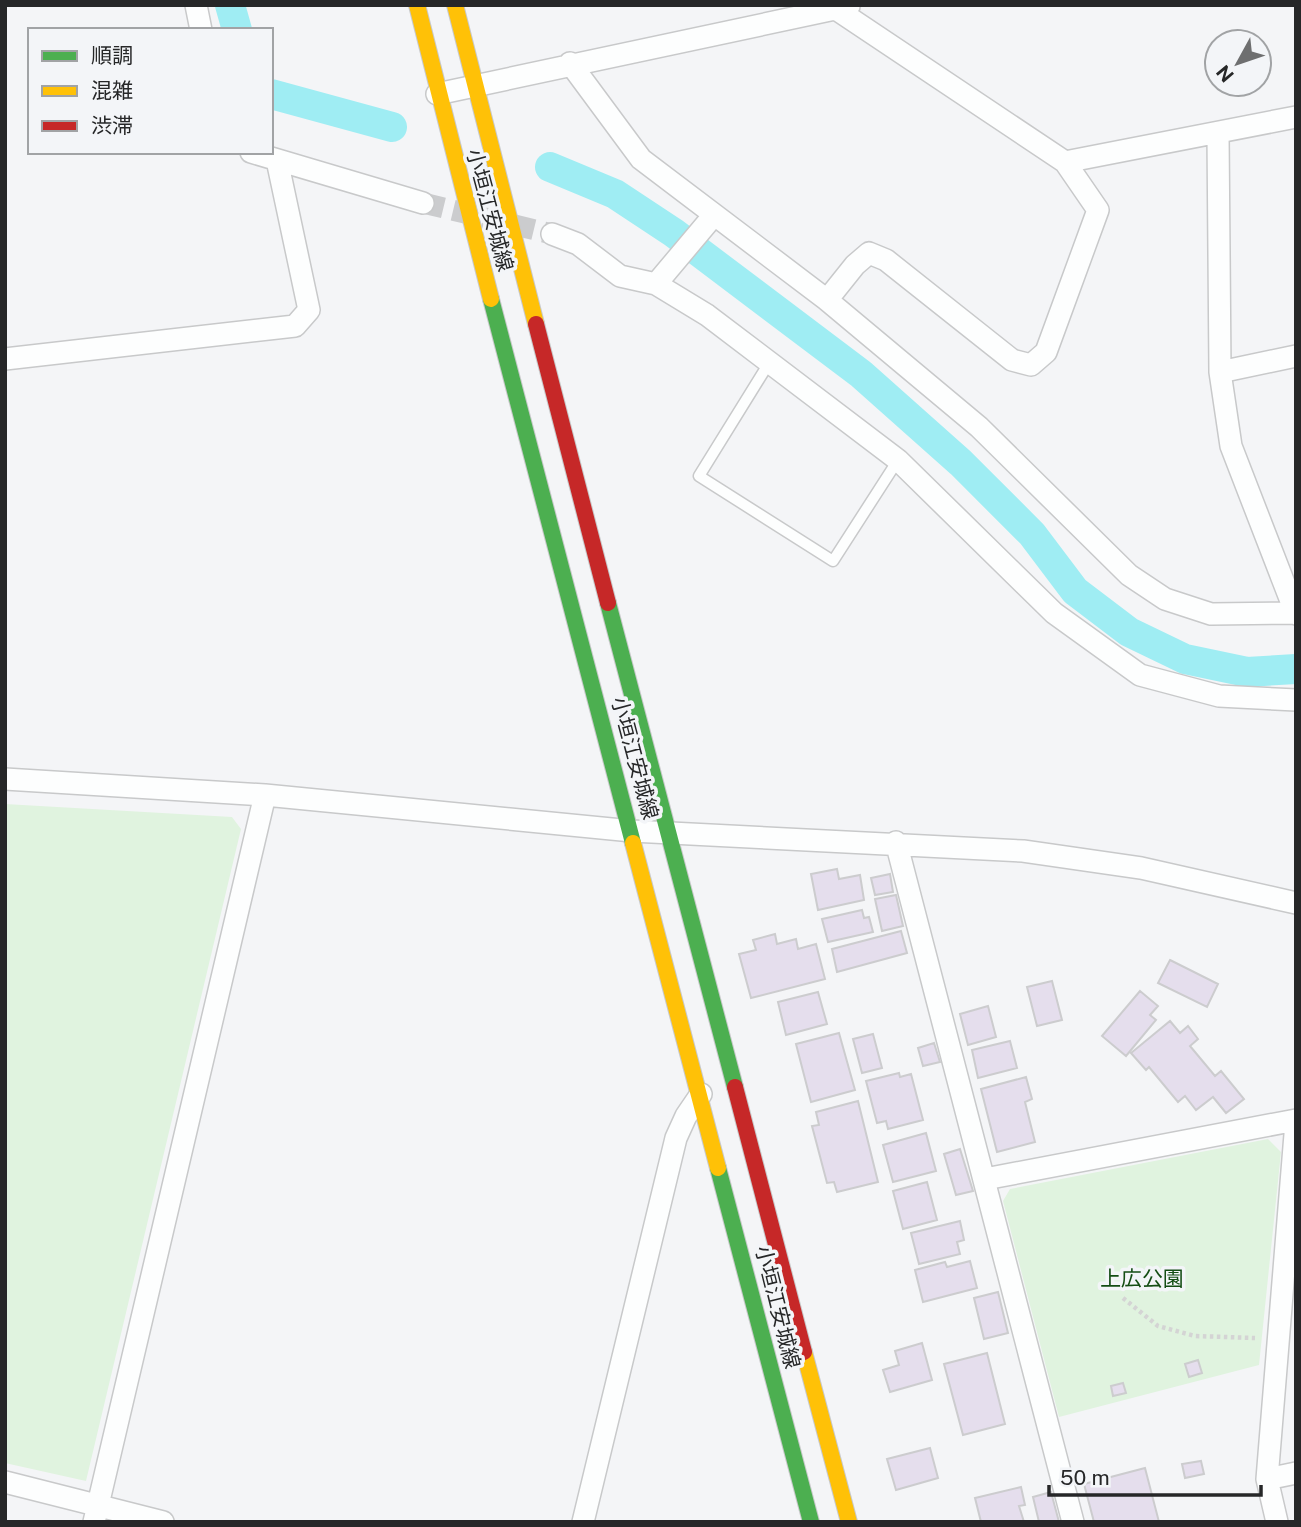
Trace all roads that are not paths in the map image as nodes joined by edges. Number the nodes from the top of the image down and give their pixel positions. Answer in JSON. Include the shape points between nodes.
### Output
{"nodes":[{"id":1,"x":196,"y":5,"type":"edge"},
{"id":2,"x":417,"y":5,"type":"edge"},
{"id":3,"x":455,"y":5,"type":"edge"},
{"id":4,"x":844,"y":7,"type":"edge"},
{"id":5,"x":201,"y":28,"type":"edge"},
{"id":6,"x":569,"y":63,"type":"junction"},
{"id":7,"x":473,"y":85,"type":"junction"},
{"id":8,"x":437,"y":94,"type":"junction"},
{"id":9,"x":1296,"y":117,"type":"edge"},
{"id":10,"x":1218,"y":133,"type":"junction"},
{"id":11,"x":258,"y":154,"type":"edge"},
{"id":12,"x":277,"y":160,"type":"junction"},
{"id":13,"x":1065,"y":162,"type":"junction"},
{"id":14,"x":423,"y":203,"type":"tunnel mouth"},
{"id":15,"x":709,"y":221,"type":"junction"},
{"id":16,"x":552,"y":234,"type":"tunnel mouth"},
{"id":17,"x":656,"y":284,"type":"junction"},
{"id":18,"x":827,"y":300,"type":"junction"},
{"id":19,"x":1296,"y":356,"type":"edge"},
{"id":20,"x":5,"y":359,"type":"edge"},
{"id":21,"x":769,"y":363,"type":"junction"},
{"id":22,"x":1220,"y":372,"type":"junction"},
{"id":23,"x":898,"y":460,"type":"junction"},
{"id":24,"x":1296,"y":614,"type":"edge"},
{"id":25,"x":1296,"y":700,"type":"edge"},
{"id":26,"x":5,"y":779,"type":"edge"},
{"id":27,"x":265,"y":795,"type":"junction"},
{"id":28,"x":632,"y":831,"type":"junction"},
{"id":29,"x":668,"y":832,"type":"junction"},
{"id":30,"x":896,"y":842,"type":"junction"},
{"id":31,"x":1296,"y":903,"type":"edge"},
{"id":32,"x":701,"y":1094,"type":"junction"},
{"id":33,"x":1296,"y":1121,"type":"edge"},
{"id":34,"x":985,"y":1179,"type":"junction"},
{"id":35,"x":1296,"y":1473,"type":"edge"},
{"id":36,"x":1267,"y":1479,"type":"junction"},
{"id":37,"x":5,"y":1482,"type":"edge"},
{"id":38,"x":96,"y":1513,"type":"edge"},
{"id":39,"x":163,"y":1522,"type":"edge"},
{"id":40,"x":583,"y":1522,"type":"edge"},
{"id":41,"x":811,"y":1522,"type":"edge"},
{"id":42,"x":849,"y":1522,"type":"edge"},
{"id":43,"x":1073,"y":1522,"type":"edge"},
{"id":44,"x":1277,"y":1522,"type":"edge"}],
"edges":[{"from":1,"to":5,"type":"street"},
{"from":2,"to":8,"type":"main road","name":"小垣江安城線"},
{"from":3,"to":7,"type":"main road","name":"小垣江安城線"},
{"from":4,"to":6,"type":"street"},
{"from":4,"to":13,"type":"street"},
{"from":6,"to":7,"type":"street"},
{"from":6,"to":15,"type":"street","via":[[641,159]]},
{"from":7,"to":8,"type":"street"},
{"from":7,"to":29,"type":"main road","name":"小垣江安城線"},
{"from":8,"to":28,"type":"main road","name":"小垣江安城線"},
{"from":9,"to":10,"type":"street"},
{"from":10,"to":13,"type":"street"},
{"from":10,"to":22,"type":"street"},
{"from":11,"to":12,"type":"street"},
{"from":12,"to":14,"type":"street"},
{"from":12,"to":20,"type":"street","via":[[309,310],[295,326]]},
{"from":13,"to":18,"type":"street","via":[[1098,210],[1046,352],[1031,366],[1012,360],[886,260],[869,253]]},
{"from":15,"to":17,"type":"street"},
{"from":15,"to":18,"type":"street"},
{"from":16,"to":17,"type":"street","via":[[578,244],[620,276]]},
{"from":17,"to":21,"type":"street","via":[[707,315]]},
{"from":18,"to":24,"type":"street","via":[[979,427],[1129,575],[1165,599],[1211,614]]},
{"from":19,"to":22,"type":"street"},
{"from":21,"to":23,"type":"street"},
{"from":21,"to":23,"type":"lane","via":[[699,476],[833,561]]},
{"from":22,"to":24,"type":"street","via":[[1231,446]]},
{"from":23,"to":25,"type":"street","via":[[1054,613],[1140,674],[1219,696]]},
{"from":26,"to":27,"type":"street"},
{"from":27,"to":28,"type":"street"},
{"from":27,"to":38,"type":"street"},
{"from":28,"to":29,"type":"street"},
{"from":28,"to":32,"type":"main road","name":"小垣江安城線"},
{"from":29,"to":30,"type":"street"},
{"from":29,"to":42,"type":"main road","name":"小垣江安城線"},
{"from":30,"to":31,"type":"street","via":[[1023,850],[1141,868]]},
{"from":30,"to":34,"type":"street"},
{"from":32,"to":40,"type":"street","via":[[676,1138]]},
{"from":32,"to":41,"type":"main road","name":"小垣江安城線"},
{"from":33,"to":34,"type":"street"},
{"from":33,"to":36,"type":"street"},
{"from":34,"to":43,"type":"street"},
{"from":35,"to":36,"type":"street"},
{"from":36,"to":44,"type":"street"},
{"from":37,"to":38,"type":"street"},
{"from":38,"to":39,"type":"street"}]}
